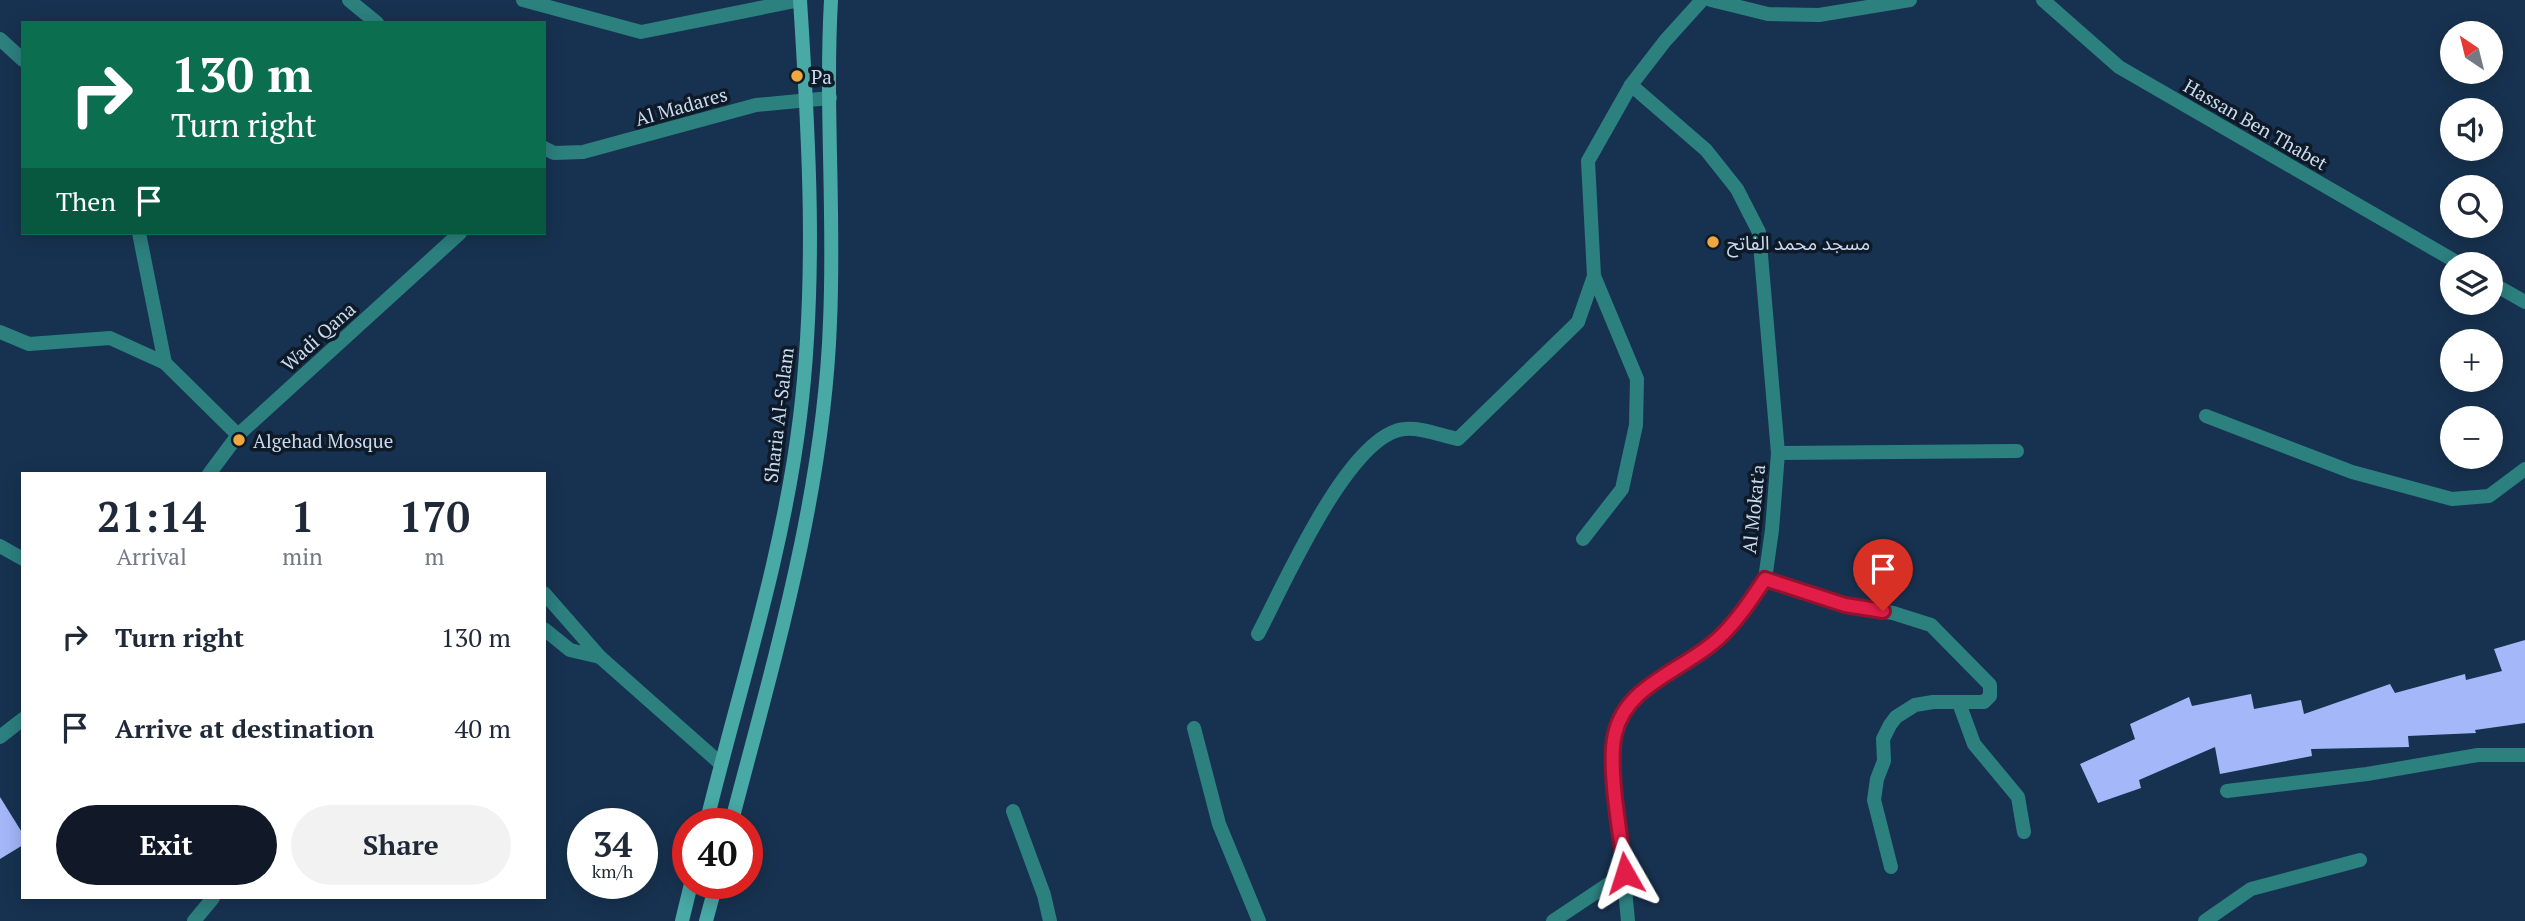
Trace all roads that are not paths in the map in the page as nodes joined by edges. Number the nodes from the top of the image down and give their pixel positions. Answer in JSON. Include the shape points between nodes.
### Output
{"nodes":[{"id":1,"x":349,"y":0,"type":"edge"},
{"id":2,"x":523,"y":0,"type":"edge"},
{"id":3,"x":800,"y":0,"type":"edge"},
{"id":4,"x":831,"y":0,"type":"edge"},
{"id":5,"x":1702,"y":0,"type":"edge"},
{"id":6,"x":1712,"y":0,"type":"edge"},
{"id":7,"x":1910,"y":0,"type":"edge"},
{"id":8,"x":2043,"y":0,"type":"edge"},
{"id":9,"x":374,"y":21,"type":"edge"},
{"id":10,"x":0,"y":39,"type":"edge"},
{"id":11,"x":21,"y":58,"type":"edge"},
{"id":12,"x":1631,"y":85,"type":"junction"},
{"id":13,"x":830,"y":98,"type":"junction"},
{"id":14,"x":806,"y":99,"type":"junction"},
{"id":15,"x":547,"y":154,"type":"edge"},
{"id":16,"x":139,"y":235,"type":"edge"},
{"id":17,"x":458,"y":235,"type":"edge"},
{"id":18,"x":2440,"y":252,"type":"edge"},
{"id":19,"x":1594,"y":276,"type":"junction"},
{"id":20,"x":2503,"y":289,"type":"edge"},
{"id":21,"x":2525,"y":302,"type":"edge"},
{"id":22,"x":0,"y":332,"type":"edge"},
{"id":23,"x":165,"y":363,"type":"junction"},
{"id":24,"x":2206,"y":416,"type":"dead end"},
{"id":25,"x":238,"y":435,"type":"junction"},
{"id":26,"x":2017,"y":451,"type":"dead end"},
{"id":27,"x":1778,"y":453,"type":"junction"},
{"id":28,"x":2525,"y":469,"type":"edge"},
{"id":29,"x":210,"y":472,"type":"edge"},
{"id":30,"x":1583,"y":539,"type":"dead end"},
{"id":31,"x":0,"y":546,"type":"edge"},
{"id":32,"x":21,"y":558,"type":"edge"},
{"id":33,"x":1765,"y":579,"type":"junction"},
{"id":34,"x":546,"y":595,"type":"edge"},
{"id":35,"x":546,"y":631,"type":"edge"},
{"id":36,"x":1258,"y":634,"type":"dead end"},
{"id":37,"x":600,"y":657,"type":"junction"},
{"id":38,"x":1959,"y":703,"type":"junction"},
{"id":39,"x":21,"y":721,"type":"edge"},
{"id":40,"x":1194,"y":728,"type":"dead end"},
{"id":41,"x":0,"y":737,"type":"edge"},
{"id":42,"x":2525,"y":755,"type":"edge"},
{"id":43,"x":721,"y":764,"type":"junction"},
{"id":44,"x":2227,"y":791,"type":"dead end"},
{"id":45,"x":710,"y":808,"type":"edge"},
{"id":46,"x":736,"y":808,"type":"edge"},
{"id":47,"x":1013,"y":811,"type":"dead end"},
{"id":48,"x":2024,"y":832,"type":"dead end"},
{"id":49,"x":2360,"y":860,"type":"dead end"},
{"id":50,"x":1891,"y":867,"type":"dead end"},
{"id":51,"x":1625,"y":873,"type":"junction"},
{"id":52,"x":212,"y":899,"type":"edge"},
{"id":53,"x":687,"y":899,"type":"edge"},
{"id":54,"x":712,"y":899,"type":"edge"},
{"id":55,"x":194,"y":921,"type":"edge"},
{"id":56,"x":682,"y":921,"type":"edge"},
{"id":57,"x":706,"y":921,"type":"edge"},
{"id":58,"x":1050,"y":921,"type":"edge"},
{"id":59,"x":1259,"y":921,"type":"edge"},
{"id":60,"x":1553,"y":921,"type":"edge"},
{"id":61,"x":1628,"y":921,"type":"edge"},
{"id":62,"x":2205,"y":921,"type":"edge"}],
"edges":[{"from":1,"to":9,"type":"street"},
{"from":2,"to":3,"type":"street","via":[[641,32]]},
{"from":3,"to":14,"type":"main road","name":"Sharia Al-Salam"},
{"from":4,"to":13,"type":"main road"},
{"from":5,"to":12,"type":"street"},
{"from":6,"to":7,"type":"street","via":[[1768,14],[1819,15]]},
{"from":8,"to":18,"type":"street","name":"Hassan Ben Thabet","via":[[2119,67]]},
{"from":10,"to":11,"type":"street"},
{"from":12,"to":19,"type":"street","via":[[1588,161]]},
{"from":12,"to":27,"type":"street","name":"Al Mokat'a","via":[[1706,150],[1737,188],[1759,232]]},
{"from":13,"to":14,"type":"street","name":"Al Madares"},
{"from":13,"to":46,"type":"main road","via":[[831,323],[822,412],[803,537]]},
{"from":14,"to":15,"type":"street","name":"Al Madares","via":[[756,106],[583,152]]},
{"from":14,"to":43,"type":"main road","name":"Sharia Al-Salam","via":[[811,182],[809,323],[800,418],[777,547]]},
{"from":16,"to":23,"type":"street"},
{"from":17,"to":25,"type":"street","name":"Wadi Qana"},
{"from":19,"to":30,"type":"street","via":[[1637,379],[1636,425],[1622,489]]},
{"from":19,"to":36,"type":"street","via":[[1578,323],[1458,439],[1405,429],[1379,438],[1335,487]]},
{"from":20,"to":21,"type":"street"},
{"from":22,"to":23,"type":"street","via":[[29,344],[110,338]]},
{"from":23,"to":25,"type":"street"},
{"from":24,"to":28,"type":"street","via":[[2352,472],[2452,499],[2489,496]]},
{"from":25,"to":29,"type":"street","name":"Wadi Qana"},
{"from":26,"to":27,"type":"street"},
{"from":27,"to":33,"type":"street","name":"Al Mokat'a"},
{"from":31,"to":32,"type":"street"},
{"from":33,"to":38,"type":"street","via":[[1845,605],[1931,625],[1991,688],[1984,702]]},
{"from":33,"to":51,"type":"street","name":"Al Mokat'a","via":[[1718,639],[1634,697],[1621,714],[1613,762]]},
{"from":34,"to":37,"type":"street"},
{"from":35,"to":37,"type":"street","via":[[570,650]]},
{"from":37,"to":43,"type":"street"},
{"from":38,"to":48,"type":"street","via":[[1974,744],[2018,797]]},
{"from":38,"to":50,"type":"street","via":[[1915,705],[1896,717],[1885,735],[1884,764],[1874,800]]},
{"from":39,"to":41,"type":"street"},
{"from":40,"to":59,"type":"street","via":[[1219,824]]},
{"from":42,"to":44,"type":"street","via":[[2478,755]]},
{"from":43,"to":45,"type":"main road","name":"Sharia Al-Salam"},
{"from":47,"to":58,"type":"street"},
{"from":49,"to":62,"type":"street","via":[[2251,889]]},
{"from":51,"to":60,"type":"street"},
{"from":51,"to":61,"type":"street","name":"Al Mokat'a"},
{"from":52,"to":55,"type":"street"},
{"from":53,"to":56,"type":"main road"},
{"from":54,"to":57,"type":"main road"}]}
